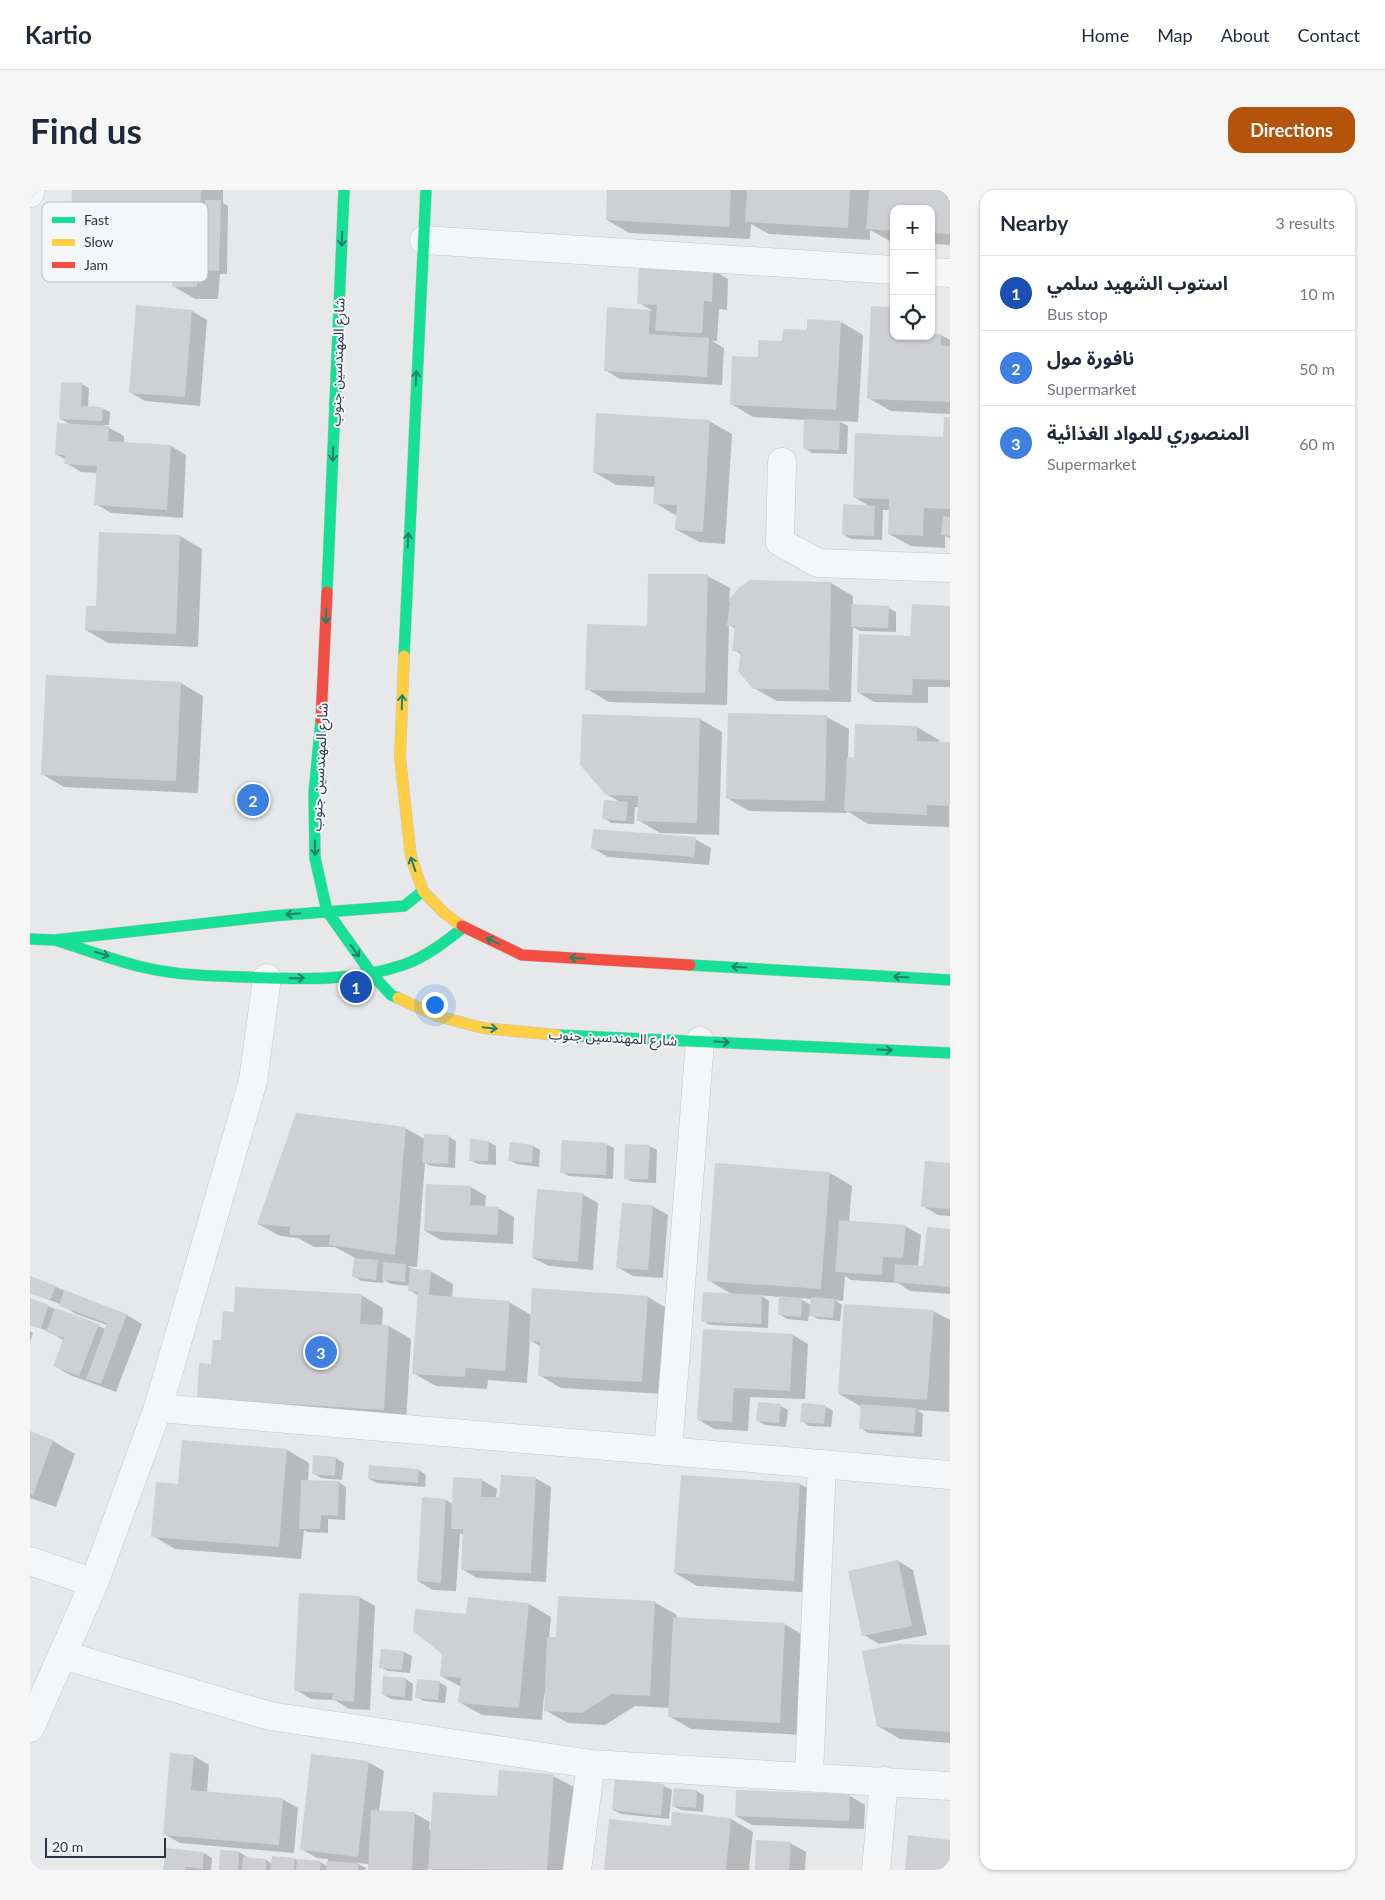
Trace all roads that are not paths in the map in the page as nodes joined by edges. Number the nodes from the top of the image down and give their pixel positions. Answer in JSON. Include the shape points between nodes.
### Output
{"nodes":[{"id":1,"x":344,"y":190,"type":"edge"},
{"id":2,"x":426,"y":190,"type":"edge"},
{"id":3,"x":424,"y":240,"type":"junction"},
{"id":4,"x":890,"y":270,"type":"edge"},
{"id":5,"x":935,"y":272,"type":"edge"},
{"id":6,"x":950,"y":273,"type":"edge"},
{"id":7,"x":782,"y":462,"type":"dead end"},
{"id":8,"x":950,"y":568,"type":"edge"},
{"id":9,"x":423,"y":891,"type":"junction"},
{"id":10,"x":327,"y":911,"type":"junction"},
{"id":11,"x":464,"y":927,"type":"junction"},
{"id":12,"x":30,"y":939,"type":"edge"},
{"id":13,"x":55,"y":940,"type":"junction"},
{"id":14,"x":371,"y":973,"type":"junction"},
{"id":15,"x":267,"y":978,"type":"junction"},
{"id":16,"x":950,"y":980,"type":"edge"},
{"id":17,"x":700,"y":1041,"type":"junction"},
{"id":18,"x":950,"y":1053,"type":"edge"},
{"id":19,"x":158,"y":1408,"type":"junction"},
{"id":20,"x":668,"y":1450,"type":"junction"},
{"id":21,"x":822,"y":1464,"type":"junction"},
{"id":22,"x":950,"y":1475,"type":"edge"},
{"id":23,"x":30,"y":1561,"type":"edge"},
{"id":24,"x":94,"y":1583,"type":"junction"},
{"id":25,"x":63,"y":1655,"type":"junction"},
{"id":26,"x":30,"y":1728,"type":"edge"},
{"id":27,"x":591,"y":1764,"type":"junction"},
{"id":28,"x":809,"y":1777,"type":"junction"},
{"id":29,"x":884,"y":1781,"type":"junction"},
{"id":30,"x":950,"y":1786,"type":"edge"},
{"id":31,"x":577,"y":1870,"type":"edge"},
{"id":32,"x":876,"y":1870,"type":"edge"}],
"edges":[{"from":1,"to":10,"type":"main road","name":"شارع المهندسين جنوب","one_way":true,"via":[[323,699],[314,793],[315,858]]},
{"from":2,"to":3,"type":"main road"},
{"from":3,"to":4,"type":"street"},
{"from":9,"to":3,"type":"main road","one_way":true,"via":[[411,857],[400,757]]},
{"from":5,"to":6,"type":"street"},
{"from":7,"to":8,"type":"street","via":[[780,542],[818,563]]},
{"from":9,"to":10,"type":"main road","via":[[404,906]]},
{"from":9,"to":11,"type":"main road","via":[[444,913]]},
{"from":10,"to":13,"type":"main road","one_way":true},
{"from":10,"to":14,"type":"main road","name":"شارع المهندسين جنوب","one_way":true},
{"from":11,"to":14,"type":"main road","via":[[434,950],[403,965]]},
{"from":16,"to":11,"type":"main road","one_way":true,"via":[[522,955]]},
{"from":12,"to":13,"type":"main road"},
{"from":13,"to":15,"type":"main road","one_way":true,"via":[[143,967],[200,975]]},
{"from":15,"to":14,"type":"main road","one_way":true,"via":[[321,978]]},
{"from":14,"to":17,"type":"main road","name":"شارع المهندسين جنوب","one_way":true,"via":[[391,995],[437,1016],[483,1028]]},
{"from":15,"to":19,"type":"street","via":[[253,1080]]},
{"from":17,"to":18,"type":"main road","name":"شارع المهندسين جنوب","one_way":true},
{"from":17,"to":20,"type":"street"},
{"from":19,"to":20,"type":"street"},
{"from":19,"to":24,"type":"street"},
{"from":20,"to":21,"type":"street"},
{"from":21,"to":22,"type":"street"},
{"from":21,"to":28,"type":"street"},
{"from":23,"to":24,"type":"street"},
{"from":24,"to":25,"type":"street"},
{"from":25,"to":26,"type":"street"},
{"from":25,"to":27,"type":"street","via":[[270,1716]]},
{"from":27,"to":28,"type":"street"},
{"from":27,"to":31,"type":"street"},
{"from":28,"to":29,"type":"street"},
{"from":29,"to":30,"type":"street"},
{"from":29,"to":32,"type":"street"}]}
